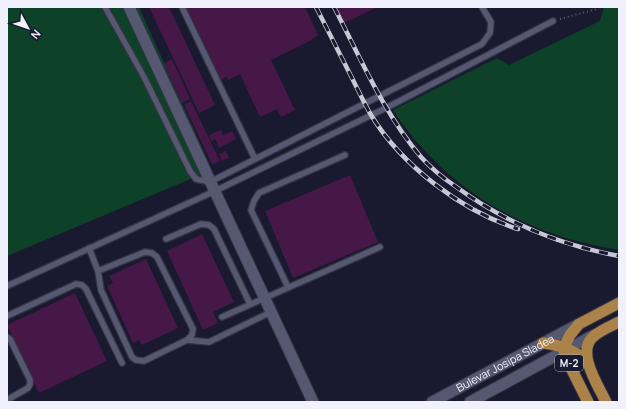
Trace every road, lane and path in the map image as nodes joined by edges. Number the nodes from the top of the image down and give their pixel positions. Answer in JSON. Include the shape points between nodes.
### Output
{"nodes":[{"id":1,"x":105,"y":7,"type":"edge"},
{"id":2,"x":129,"y":7,"type":"edge"},
{"id":3,"x":182,"y":7,"type":"edge"},
{"id":4,"x":482,"y":7,"type":"edge"},
{"id":5,"x":599,"y":7,"type":"edge"},
{"id":6,"x":553,"y":21,"type":"joint"},
{"id":7,"x":345,"y":155,"type":"dead end"},
{"id":8,"x":255,"y":159,"type":"junction"},
{"id":9,"x":212,"y":187,"type":"junction"},
{"id":10,"x":166,"y":239,"type":"dead end"},
{"id":11,"x":380,"y":247,"type":"dead end"},
{"id":12,"x":89,"y":248,"type":"junction"},
{"id":13,"x":98,"y":271,"type":"junction"},
{"id":14,"x":7,"y":286,"type":"edge"},
{"id":15,"x":288,"y":287,"type":"junction"},
{"id":16,"x":264,"y":297,"type":"junction"},
{"id":17,"x":619,"y":303,"type":"edge"},
{"id":18,"x":250,"y":304,"type":"junction"},
{"id":19,"x":271,"y":312,"type":"junction"},
{"id":20,"x":7,"y":316,"type":"edge"},
{"id":21,"x":222,"y":317,"type":"dead end"},
{"id":22,"x":619,"y":322,"type":"edge"},
{"id":23,"x":579,"y":324,"type":"junction"},
{"id":24,"x":594,"y":335,"type":"junction"},
{"id":25,"x":7,"y":337,"type":"edge"},
{"id":26,"x":187,"y":340,"type":"junction"},
{"id":27,"x":543,"y":343,"type":"junction"},
{"id":28,"x":566,"y":349,"type":"junction"},
{"id":29,"x":587,"y":362,"type":"junction"},
{"id":30,"x":122,"y":363,"type":"dead end"},
{"id":31,"x":7,"y":400,"type":"edge"},
{"id":32,"x":313,"y":402,"type":"edge"},
{"id":33,"x":432,"y":402,"type":"edge"},
{"id":34,"x":470,"y":402,"type":"edge"},
{"id":35,"x":588,"y":402,"type":"edge"},
{"id":36,"x":606,"y":402,"type":"edge"}],
"edges":[{"from":1,"to":9,"type":"lane","via":[[144,77],[190,171],[196,180]]},
{"from":2,"to":9,"type":"street"},
{"from":3,"to":8,"type":"lane"},
{"from":4,"to":8,"type":"lane","via":[[491,22],[490,33],[482,44]]},
{"from":5,"to":6,"type":"path"},
{"from":6,"to":9,"type":"lane","via":[[386,108]]},
{"from":7,"to":15,"type":"lane","via":[[259,193],[254,201],[251,210]]},
{"from":8,"to":9,"type":"lane"},
{"from":9,"to":12,"type":"lane"},
{"from":9,"to":16,"type":"street"},
{"from":10,"to":18,"type":"lane","via":[[202,224],[209,225],[214,230]]},
{"from":11,"to":15,"type":"lane"},
{"from":12,"to":13,"type":"lane"},
{"from":12,"to":14,"type":"lane"},
{"from":13,"to":26,"type":"lane","via":[[101,290],[132,357],[144,361]]},
{"from":13,"to":26,"type":"lane","via":[[145,252],[157,257],[193,328],[192,335]]},
{"from":15,"to":16,"type":"lane"},
{"from":16,"to":18,"type":"lane"},
{"from":16,"to":19,"type":"street"},
{"from":17,"to":23,"type":"main road","number":"M-2"},
{"from":18,"to":21,"type":"lane"},
{"from":19,"to":26,"type":"lane","via":[[209,342]]},
{"from":19,"to":32,"type":"street"},
{"from":20,"to":30,"type":"lane","via":[[76,284],[82,285]]},
{"from":22,"to":24,"type":"main road"},
{"from":23,"to":27,"type":"street","name":"Bulevar Josipa Sladea"},
{"from":23,"to":28,"type":"main road","number":"M-2","via":[[570,335]]},
{"from":24,"to":28,"type":"street","name":"Bulevar Josipa Sladea"},
{"from":24,"to":29,"type":"main road","number":"M-2","via":[[587,346]]},
{"from":25,"to":31,"type":"lane","via":[[30,380],[28,388]]},
{"from":27,"to":28,"type":"main road"},
{"from":27,"to":33,"type":"street","name":"Bulevar Josipa Sladea"},
{"from":28,"to":29,"type":"main road"},
{"from":28,"to":34,"type":"street","name":"Bulevar Josipa Sladea"},
{"from":28,"to":35,"type":"main road","number":"M-2"},
{"from":29,"to":36,"type":"main road","number":"M-2"}]}
